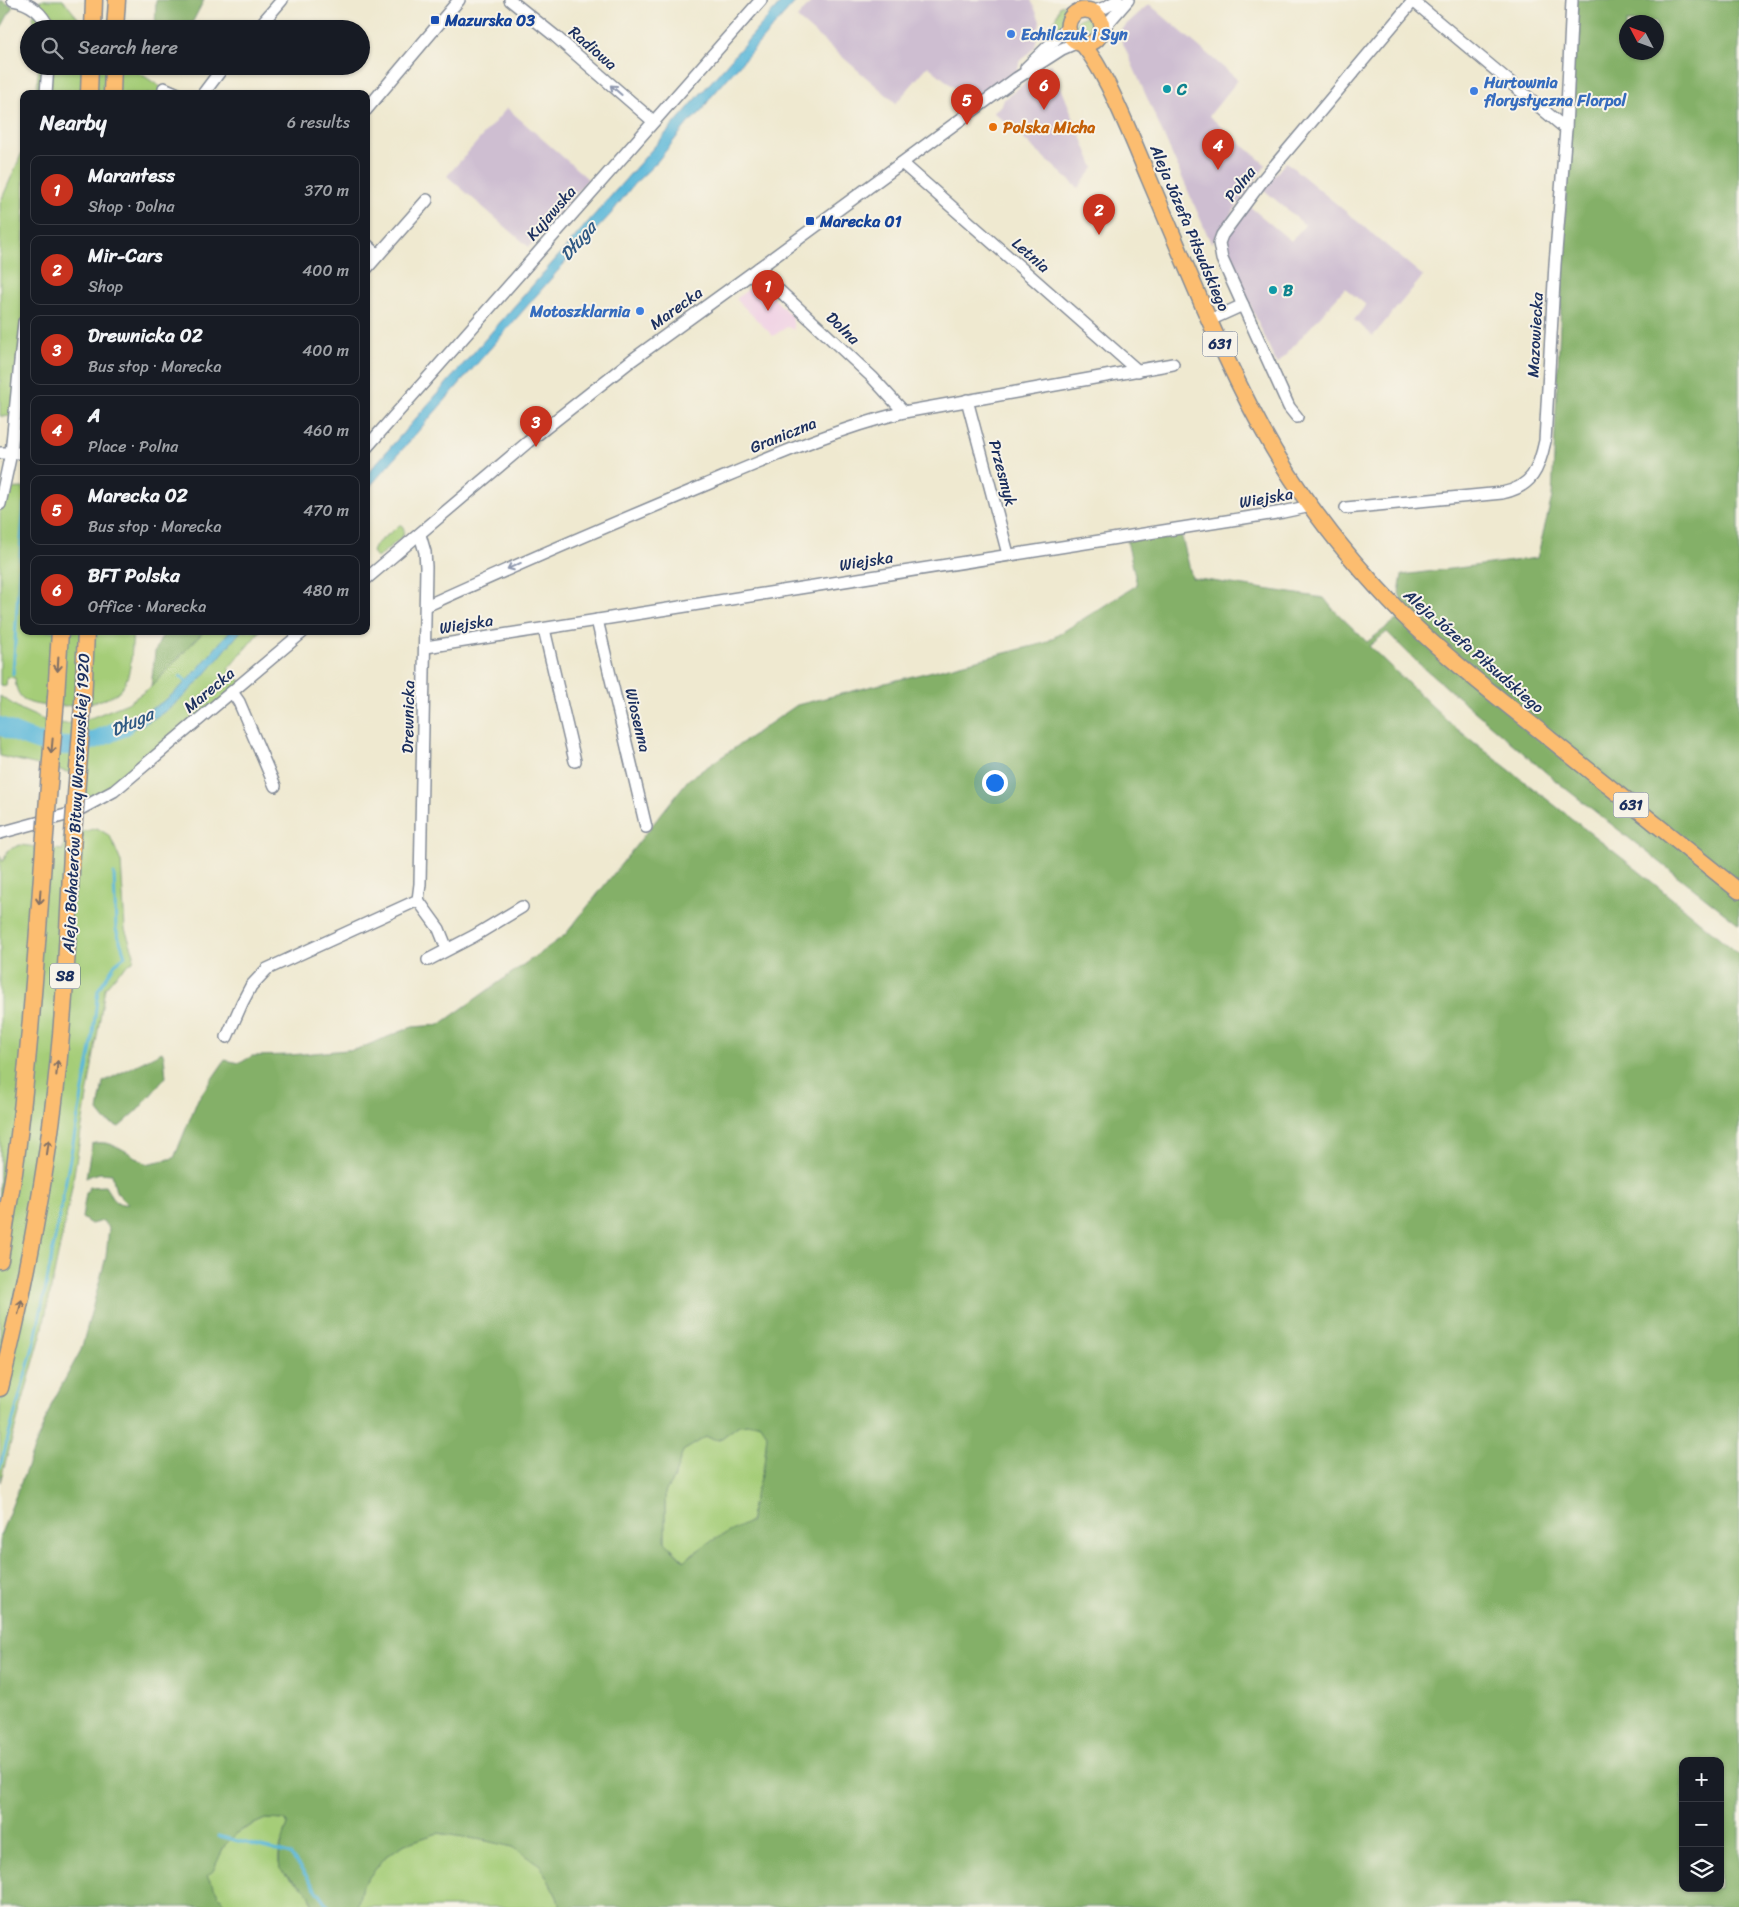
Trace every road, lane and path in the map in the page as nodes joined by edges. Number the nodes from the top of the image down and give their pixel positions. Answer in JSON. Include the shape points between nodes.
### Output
{"nodes":[{"id":1,"x":16,"y":0,"type":"edge"},
{"id":2,"x":94,"y":0,"type":"edge"},
{"id":3,"x":117,"y":0,"type":"edge"},
{"id":4,"x":282,"y":0,"type":"edge"},
{"id":5,"x":459,"y":0,"type":"edge"},
{"id":6,"x":510,"y":0,"type":"edge"},
{"id":7,"x":761,"y":0,"type":"edge"},
{"id":8,"x":1068,"y":0,"type":"edge"},
{"id":9,"x":1118,"y":0,"type":"edge"},
{"id":10,"x":1128,"y":0,"type":"edge"},
{"id":11,"x":1413,"y":0,"type":"edge"},
{"id":12,"x":1572,"y":0,"type":"edge"},
{"id":13,"x":1087,"y":7,"type":"edge"},
{"id":14,"x":44,"y":20,"type":"edge"},
{"id":15,"x":93,"y":20,"type":"edge"},
{"id":16,"x":116,"y":20,"type":"edge"},
{"id":17,"x":265,"y":20,"type":"edge"},
{"id":18,"x":1069,"y":23,"type":"junction"},
{"id":19,"x":1101,"y":32,"type":"junction"},
{"id":20,"x":1080,"y":43,"type":"junction"},
{"id":21,"x":47,"y":75,"type":"edge"},
{"id":22,"x":90,"y":75,"type":"edge"},
{"id":23,"x":113,"y":75,"type":"edge"},
{"id":24,"x":217,"y":75,"type":"edge"},
{"id":25,"x":1017,"y":78,"type":"junction"},
{"id":26,"x":164,"y":88,"type":"dead end"},
{"id":27,"x":46,"y":90,"type":"edge"},
{"id":28,"x":89,"y":90,"type":"edge"},
{"id":29,"x":112,"y":90,"type":"edge"},
{"id":30,"x":169,"y":90,"type":"edge"},
{"id":31,"x":205,"y":90,"type":"edge"},
{"id":32,"x":370,"y":105,"type":"edge"},
{"id":33,"x":1122,"y":113,"type":"junction"},
{"id":34,"x":653,"y":121,"type":"junction"},
{"id":35,"x":1566,"y":129,"type":"junction"},
{"id":36,"x":902,"y":163,"type":"junction"},
{"id":37,"x":427,"y":200,"type":"dead end"},
{"id":38,"x":370,"y":248,"type":"edge"},
{"id":39,"x":378,"y":255,"type":"junction"},
{"id":40,"x":370,"y":264,"type":"edge"},
{"id":41,"x":759,"y":268,"type":"junction"},
{"id":42,"x":1243,"y":305,"type":"junction"},
{"id":43,"x":1210,"y":320,"type":"junction"},
{"id":44,"x":20,"y":351,"type":"edge"},
{"id":45,"x":1173,"y":364,"type":"dead end"},
{"id":46,"x":1138,"y":371,"type":"junction"},
{"id":47,"x":967,"y":400,"type":"junction"},
{"id":48,"x":904,"y":412,"type":"junction"},
{"id":49,"x":1296,"y":417,"type":"dead end"},
{"id":50,"x":370,"y":443,"type":"edge"},
{"id":51,"x":6,"y":453,"type":"edge"},
{"id":52,"x":20,"y":453,"type":"edge"},
{"id":53,"x":0,"y":504,"type":"edge"},
{"id":54,"x":1311,"y":506,"type":"junction"},
{"id":55,"x":1346,"y":508,"type":"dead end"},
{"id":56,"x":420,"y":535,"type":"junction"},
{"id":57,"x":1008,"y":554,"type":"junction"},
{"id":58,"x":370,"y":576,"type":"edge"},
{"id":59,"x":426,"y":606,"type":"junction"},
{"id":60,"x":597,"y":620,"type":"junction"},
{"id":61,"x":544,"y":629,"type":"junction"},
{"id":62,"x":60,"y":635,"type":"edge"},
{"id":63,"x":86,"y":635,"type":"edge"},
{"id":64,"x":299,"y":635,"type":"edge"},
{"id":65,"x":426,"y":647,"type":"junction"},
{"id":66,"x":232,"y":692,"type":"junction"},
{"id":67,"x":575,"y":761,"type":"dead end"},
{"id":68,"x":275,"y":786,"type":"dead end"},
{"id":69,"x":646,"y":827,"type":"dead end"},
{"id":70,"x":0,"y":833,"type":"edge"},
{"id":71,"x":1739,"y":891,"type":"edge"},
{"id":72,"x":418,"y":900,"type":"junction"},
{"id":73,"x":522,"y":907,"type":"dead end"},
{"id":74,"x":447,"y":949,"type":"junction"},
{"id":75,"x":428,"y":960,"type":"dead end"},
{"id":76,"x":227,"y":1038,"type":"dead end"},
{"id":77,"x":0,"y":1260,"type":"edge"},
{"id":78,"x":0,"y":1388,"type":"edge"}],
"edges":[{"from":1,"to":14,"type":"street","via":[[38,12]]},
{"from":2,"to":15,"type":"highway"},
{"from":3,"to":16,"type":"highway"},
{"from":4,"to":17,"type":"street"},
{"from":5,"to":32,"type":"street"},
{"from":34,"to":6,"type":"street","name":"Radiowa","one_way":true},
{"from":7,"to":34,"type":"street","name":"Kujawska"},
{"from":8,"to":18,"type":"main road","via":[[1071,10]]},
{"from":9,"to":13,"type":"street","via":[[1106,7]]},
{"from":10,"to":19,"type":"street"},
{"from":11,"to":35,"type":"street"},
{"from":11,"to":42,"type":"street","name":"Polna","via":[[1222,235],[1219,243],[1222,259]]},
{"from":12,"to":35,"type":"street","name":"Mazowiecka"},
{"from":13,"to":18,"type":"main road","via":[[1076,12]]},
{"from":13,"to":19,"type":"main road","via":[[1099,17]]},
{"from":18,"to":20,"type":"main road","via":[[1071,36]]},
{"from":18,"to":25,"type":"street","name":"Marecka"},
{"from":19,"to":20,"type":"main road","via":[[1094,41]]},
{"from":19,"to":33,"type":"main road","name":"Aleja Józefa Piłsudskiego","number":"631","via":[[1101,50]]},
{"from":20,"to":25,"type":"street","name":"Marecka","via":[[1062,49]]},
{"from":20,"to":33,"type":"main road","name":"Aleja Józefa Piłsudskiego","number":"631","via":[[1092,55]]},
{"from":21,"to":27,"type":"street"},
{"from":22,"to":28,"type":"highway"},
{"from":23,"to":29,"type":"highway"},
{"from":24,"to":31,"type":"street"},
{"from":25,"to":36,"type":"street","name":"Marecka"},
{"from":26,"to":30,"type":"street"},
{"from":33,"to":43,"type":"main road","name":"Aleja Józefa Piłsudskiego","number":"631"},
{"from":34,"to":50,"type":"street","name":"Kujawska"},
{"from":35,"to":55,"type":"street","name":"Mazowiecka","via":[[1546,441],[1535,473],[1516,490],[1502,493]]},
{"from":36,"to":41,"type":"street","name":"Marecka"},
{"from":36,"to":46,"type":"street","name":"Letnia"},
{"from":37,"to":39,"type":"street"},
{"from":38,"to":39,"type":"street"},
{"from":39,"to":40,"type":"street"},
{"from":41,"to":48,"type":"street","name":"Dolna"},
{"from":41,"to":56,"type":"street","name":"Marecka","via":[[568,410]]},
{"from":42,"to":43,"type":"street"},
{"from":42,"to":49,"type":"street","name":"Polna"},
{"from":43,"to":54,"type":"main road","name":"Aleja Józefa Piłsudskiego","number":"631","via":[[1262,429]]},
{"from":44,"to":51,"type":"street"},
{"from":45,"to":46,"type":"street","name":"Graniczna"},
{"from":46,"to":47,"type":"street","name":"Graniczna"},
{"from":47,"to":48,"type":"street","name":"Graniczna"},
{"from":47,"to":57,"type":"street","name":"Przesmyk"},
{"from":48,"to":59,"type":"street","name":"Graniczna","one_way":true,"via":[[869,420],[799,446],[559,546]]},
{"from":51,"to":52,"type":"street"},
{"from":51,"to":53,"type":"street"},
{"from":54,"to":57,"type":"street","name":"Wiejska"},
{"from":54,"to":71,"type":"main road","name":"Aleja Józefa Piłsudskiego","number":"631","via":[[1354,561],[1434,643]]},
{"from":56,"to":58,"type":"street","name":"Marecka"},
{"from":56,"to":59,"type":"street","name":"Drewnicka","via":[[426,559]]},
{"from":57,"to":60,"type":"street","name":"Wiejska"},
{"from":59,"to":65,"type":"street","name":"Drewnicka"},
{"from":60,"to":61,"type":"street","name":"Wiejska"},
{"from":60,"to":69,"type":"street","name":"Wiosenna"},
{"from":61,"to":65,"type":"street","name":"Wiejska"},
{"from":61,"to":67,"type":"street"},
{"from":62,"to":77,"type":"highway","name":"Aleja Bohaterów Bitwy Warszawskiej 1920","number":"S8","one_way":true,"bridge":true,"via":[[26,1072]]},
{"from":78,"to":63,"type":"highway","name":"Aleja Bohaterów Bitwy Warszawskiej 1920","number":"S8","one_way":true,"bridge":true,"via":[[24,1290],[52,1116],[64,993]]},
{"from":64,"to":66,"type":"street","name":"Marecka"},
{"from":65,"to":72,"type":"street","name":"Drewnicka"},
{"from":66,"to":68,"type":"street"},
{"from":66,"to":70,"type":"street","name":"Marecka","via":[[131,778],[102,798],[60,817]]},
{"from":72,"to":74,"type":"street","via":[[439,929]]},
{"from":72,"to":76,"type":"street","via":[[267,969],[246,994]]},
{"from":73,"to":74,"type":"street"},
{"from":74,"to":75,"type":"street"}]}
